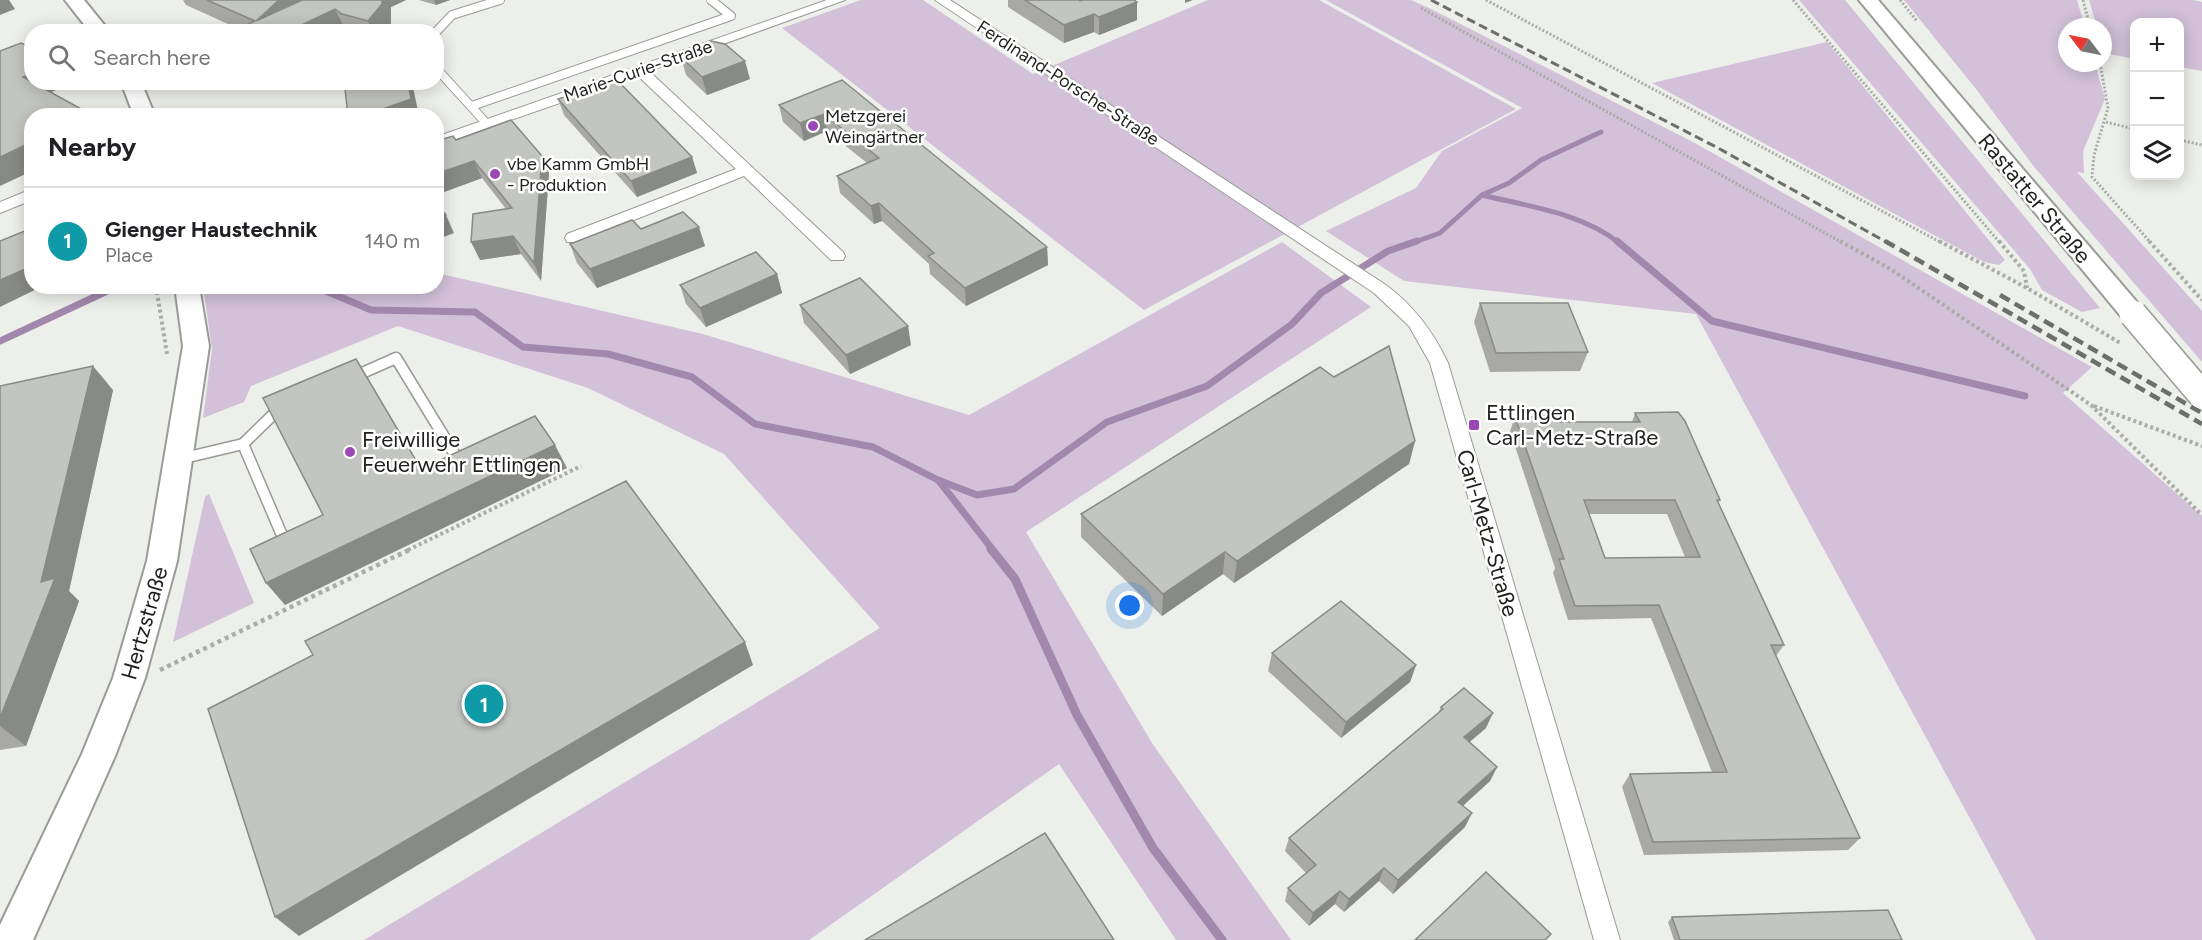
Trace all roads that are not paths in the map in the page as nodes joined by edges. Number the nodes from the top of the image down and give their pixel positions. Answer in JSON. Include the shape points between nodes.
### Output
{"nodes":[{"id":1,"x":74,"y":0,"type":"edge"},
{"id":2,"x":500,"y":0,"type":"edge"},
{"id":3,"x":711,"y":0,"type":"edge"},
{"id":4,"x":839,"y":0,"type":"edge"},
{"id":5,"x":940,"y":0,"type":"edge"},
{"id":6,"x":1868,"y":0,"type":"edge"},
{"id":7,"x":94,"y":24,"type":"edge"},
{"id":8,"x":444,"y":24,"type":"edge"},
{"id":9,"x":640,"y":70,"type":"junction"},
{"id":10,"x":444,"y":76,"type":"edge"},
{"id":11,"x":135,"y":90,"type":"edge"},
{"id":12,"x":472,"y":106,"type":"junction"},
{"id":13,"x":142,"y":108,"type":"edge"},
{"id":14,"x":487,"y":124,"type":"junction"},
{"id":15,"x":444,"y":139,"type":"edge"},
{"id":16,"x":1166,"y":146,"type":"joint"},
{"id":17,"x":748,"y":169,"type":"junction"},
{"id":18,"x":24,"y":198,"type":"edge"},
{"id":19,"x":0,"y":208,"type":"edge"},
{"id":20,"x":573,"y":238,"type":"dead end"},
{"id":21,"x":837,"y":256,"type":"dead end"},
{"id":22,"x":188,"y":294,"type":"edge"},
{"id":23,"x":341,"y":382,"type":"edge"},
{"id":24,"x":2202,"y":395,"type":"edge"},
{"id":25,"x":286,"y":405,"type":"edge"},
{"id":26,"x":243,"y":444,"type":"junction"},
{"id":27,"x":457,"y":458,"type":"edge"},
{"id":28,"x":179,"y":459,"type":"junction"},
{"id":29,"x":287,"y":548,"type":"edge"},
{"id":30,"x":13,"y":940,"type":"edge"},
{"id":31,"x":1607,"y":940,"type":"edge"}],
"edges":[{"from":1,"to":7,"type":"street"},
{"from":2,"to":8,"type":"lane","via":[[452,15]]},
{"from":3,"to":12,"type":"lane","via":[[731,16]]},
{"from":4,"to":9,"type":"street","name":"Marie-Curie-Straße"},
{"from":5,"to":16,"type":"street","name":"Ferdinand-Porsche-Straße"},
{"from":6,"to":24,"type":"street","name":"Rastatter Straße","bridge":true},
{"from":9,"to":14,"type":"street","name":"Marie-Curie-Straße"},
{"from":9,"to":17,"type":"street"},
{"from":10,"to":12,"type":"lane"},
{"from":11,"to":13,"type":"street"},
{"from":12,"to":14,"type":"lane"},
{"from":14,"to":15,"type":"street","name":"Marie-Curie-Straße"},
{"from":16,"to":31,"type":"street","name":"Carl-Metz-Straße","via":[[1370,282],[1409,313],[1430,341]]},
{"from":17,"to":20,"type":"street"},
{"from":17,"to":21,"type":"street"},
{"from":18,"to":19,"type":"street"},
{"from":22,"to":28,"type":"street","name":"Hertzstraße","via":[[196,346]]},
{"from":23,"to":27,"type":"lane","via":[[396,358]]},
{"from":25,"to":26,"type":"lane","via":[[275,410]]},
{"from":26,"to":28,"type":"lane"},
{"from":26,"to":29,"type":"lane"},
{"from":28,"to":30,"type":"street","name":"Hertzstraße","via":[[162,561],[129,678],[98,756]]}]}
